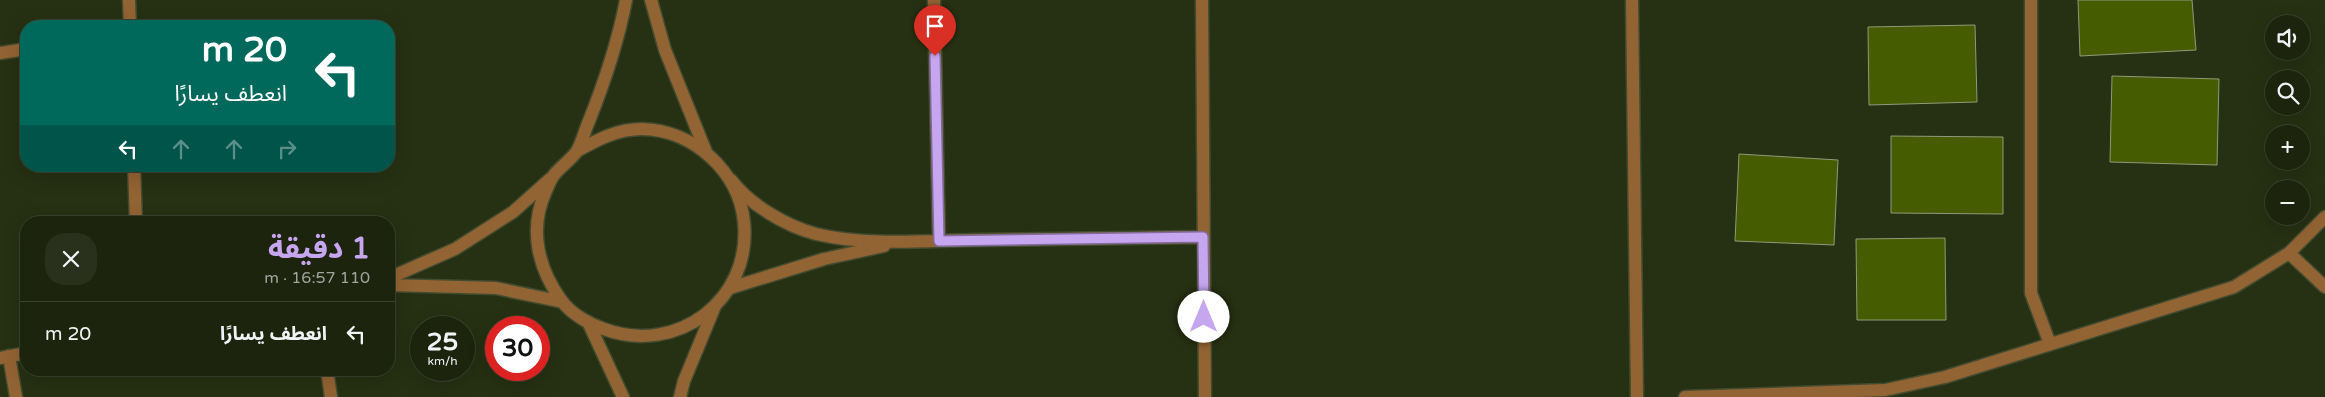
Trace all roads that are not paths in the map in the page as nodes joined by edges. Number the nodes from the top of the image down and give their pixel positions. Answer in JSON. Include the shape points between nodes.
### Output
{"nodes":[{"id":1,"x":129,"y":0,"type":"edge"},
{"id":2,"x":626,"y":0,"type":"edge"},
{"id":3,"x":652,"y":0,"type":"edge"},
{"id":4,"x":934,"y":0,"type":"edge"},
{"id":5,"x":1202,"y":0,"type":"edge"},
{"id":6,"x":1632,"y":0,"type":"edge"},
{"id":7,"x":2031,"y":0,"type":"edge"},
{"id":8,"x":130,"y":20,"type":"edge"},
{"id":9,"x":20,"y":49,"type":"edge"},
{"id":10,"x":0,"y":53,"type":"edge"},
{"id":11,"x":577,"y":151,"type":"junction"},
{"id":12,"x":706,"y":152,"type":"junction"},
{"id":13,"x":717,"y":162,"type":"junction"},
{"id":14,"x":134,"y":172,"type":"edge"},
{"id":15,"x":553,"y":176,"type":"junction"},
{"id":16,"x":136,"y":216,"type":"edge"},
{"id":17,"x":2325,"y":217,"type":"edge"},
{"id":18,"x":1203,"y":237,"type":"junction"},
{"id":19,"x":911,"y":241,"type":"junction"},
{"id":20,"x":939,"y":241,"type":"junction"},
{"id":21,"x":2289,"y":253,"type":"junction"},
{"id":22,"x":395,"y":275,"type":"edge"},
{"id":23,"x":395,"y":285,"type":"edge"},
{"id":24,"x":2325,"y":287,"type":"edge"},
{"id":25,"x":730,"y":288,"type":"junction"},
{"id":26,"x":563,"y":302,"type":"junction"},
{"id":27,"x":716,"y":306,"type":"junction"},
{"id":28,"x":589,"y":324,"type":"junction"},
{"id":29,"x":2050,"y":344,"type":"junction"},
{"id":30,"x":20,"y":353,"type":"edge"},
{"id":31,"x":4,"y":357,"type":"edge"},
{"id":32,"x":328,"y":376,"type":"edge"},
{"id":33,"x":16,"y":397,"type":"edge"},
{"id":34,"x":331,"y":397,"type":"edge"},
{"id":35,"x":623,"y":397,"type":"edge"},
{"id":36,"x":680,"y":397,"type":"edge"},
{"id":37,"x":1205,"y":397,"type":"edge"},
{"id":38,"x":1637,"y":397,"type":"edge"},
{"id":39,"x":1685,"y":397,"type":"edge"}],
"edges":[{"from":1,"to":8,"type":"street"},
{"from":2,"to":11,"type":"street","via":[[605,80]]},
{"from":3,"to":12,"type":"street","via":[[665,50]]},
{"from":4,"to":20,"type":"street"},
{"from":5,"to":18,"type":"street"},
{"from":6,"to":38,"type":"street"},
{"from":7,"to":29,"type":"street","via":[[2031,293]]},
{"from":9,"to":10,"type":"street"},
{"from":11,"to":12,"type":"street","via":[[607,134],[642,129],[676,135]]},
{"from":11,"to":15,"type":"street"},
{"from":12,"to":13,"type":"street"},
{"from":13,"to":19,"type":"street","via":[[736,187],[793,225],[844,239]]},
{"from":13,"to":25,"type":"street","via":[[733,184],[744,219],[745,237],[740,264]]},
{"from":14,"to":16,"type":"street"},
{"from":15,"to":22,"type":"street","via":[[513,212],[455,249]]},
{"from":15,"to":26,"type":"street","via":[[539,206],[536,241],[544,274]]},
{"from":17,"to":21,"type":"street"},
{"from":18,"to":20,"type":"street"},
{"from":18,"to":37,"type":"street"},
{"from":19,"to":20,"type":"street"},
{"from":19,"to":25,"type":"street","via":[[824,259]]},
{"from":21,"to":24,"type":"street"},
{"from":21,"to":29,"type":"street","via":[[2234,287]]},
{"from":23,"to":26,"type":"street","via":[[496,288]]},
{"from":25,"to":27,"type":"street"},
{"from":26,"to":28,"type":"street"},
{"from":27,"to":28,"type":"street","via":[[688,326],[656,336],[621,335]]},
{"from":27,"to":36,"type":"street"},
{"from":28,"to":35,"type":"street"},
{"from":29,"to":39,"type":"street","via":[[1946,377],[1885,390]]},
{"from":30,"to":31,"type":"street"},
{"from":31,"to":33,"type":"street"},
{"from":32,"to":34,"type":"street"}]}
